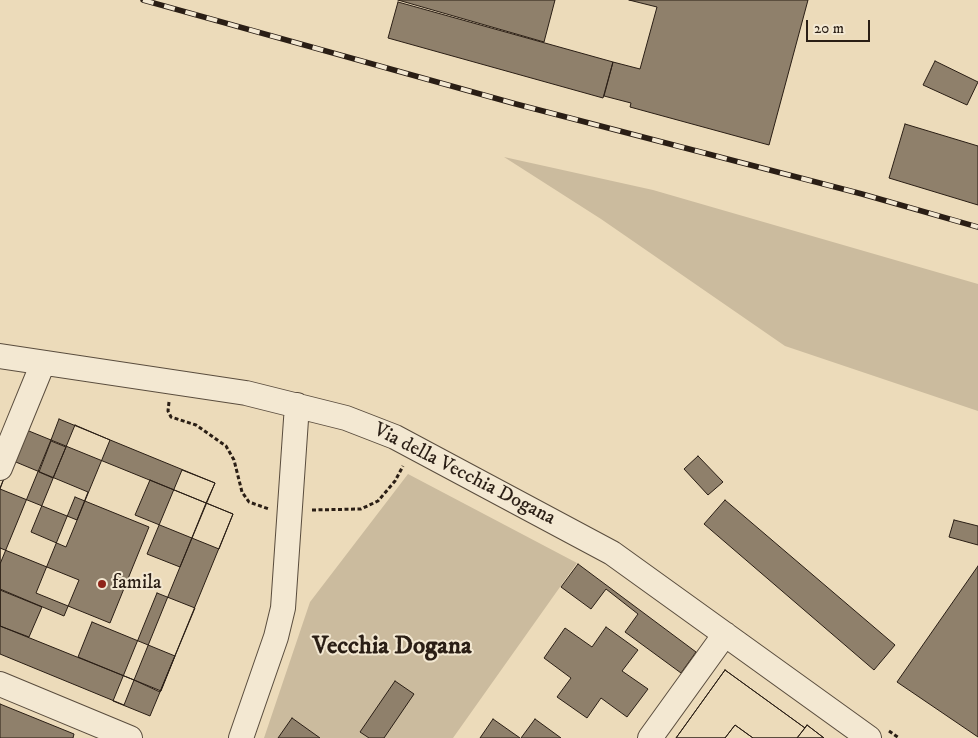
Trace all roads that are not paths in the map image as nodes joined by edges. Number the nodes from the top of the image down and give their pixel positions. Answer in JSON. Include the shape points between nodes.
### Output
{"nodes":[{"id":1,"x":0,"y":356,"type":"edge"},
{"id":2,"x":43,"y":363,"type":"junction"},
{"id":3,"x":297,"y":405,"type":"junction"},
{"id":4,"x":0,"y":468,"type":"edge"},
{"id":5,"x":725,"y":634,"type":"junction"},
{"id":6,"x":0,"y":684,"type":"edge"},
{"id":7,"x":130,"y":738,"type":"edge"},
{"id":8,"x":241,"y":738,"type":"edge"},
{"id":9,"x":650,"y":738,"type":"edge"},
{"id":10,"x":869,"y":738,"type":"edge"}],
"edges":[{"from":1,"to":2,"type":"street","name":"Via della Vecchia Dogana"},
{"from":2,"to":3,"type":"street","name":"Via della Vecchia Dogana","via":[[246,393]]},
{"from":2,"to":4,"type":"street"},
{"from":3,"to":5,"type":"street","name":"Via della Vecchia Dogana","via":[[346,418],[394,436],[594,542]]},
{"from":3,"to":8,"type":"street","via":[[283,608]]},
{"from":5,"to":9,"type":"street"},
{"from":5,"to":10,"type":"street","name":"Via della Vecchia Dogana"},
{"from":6,"to":7,"type":"street"}]}
